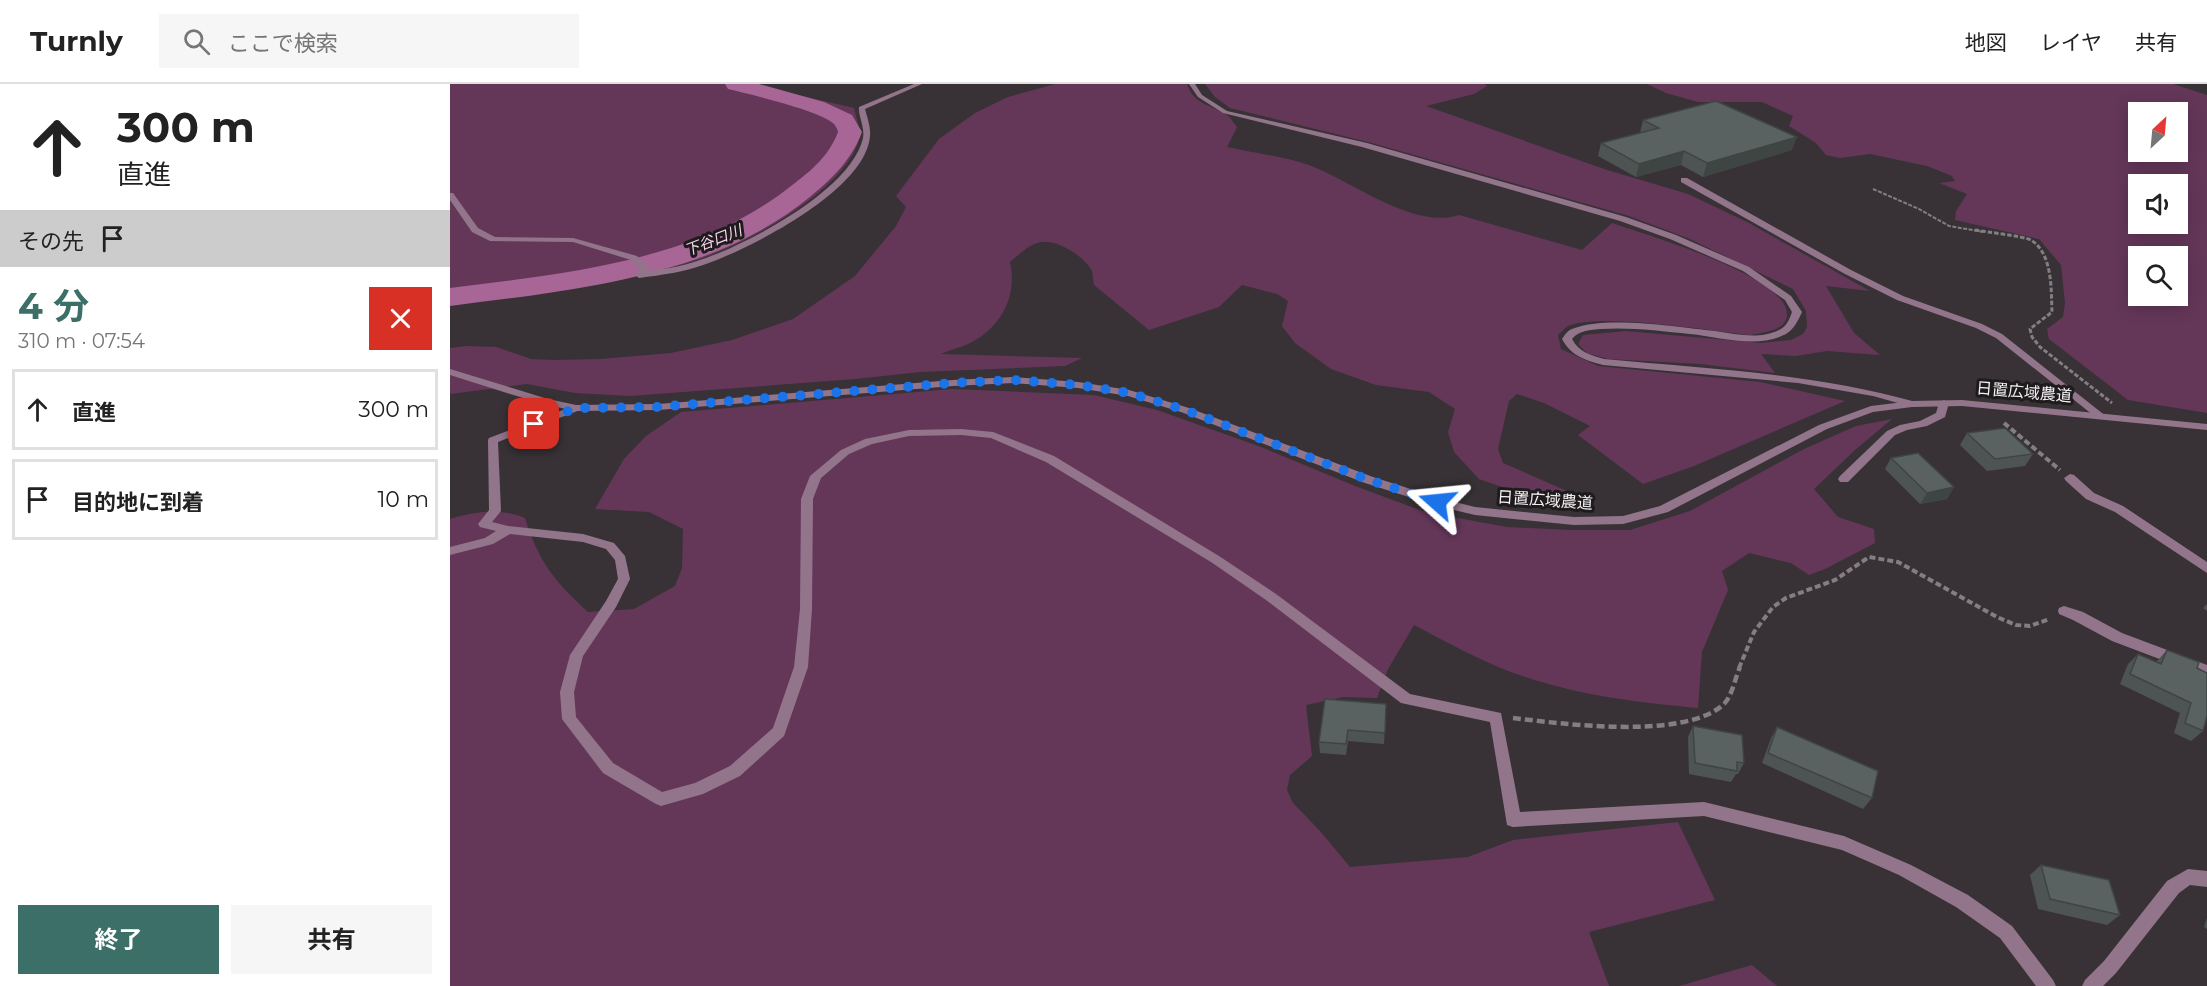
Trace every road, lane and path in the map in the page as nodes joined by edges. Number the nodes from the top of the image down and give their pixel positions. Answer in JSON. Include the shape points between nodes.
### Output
{"nodes":[{"id":1,"x":919,"y":84,"type":"edge"},
{"id":2,"x":1192,"y":84,"type":"edge"},
{"id":3,"x":1684,"y":180,"type":"dead end"},
{"id":4,"x":1873,"y":189,"type":"dead end"},
{"id":5,"x":450,"y":195,"type":"edge"},
{"id":6,"x":450,"y":372,"type":"edge"},
{"id":7,"x":1944,"y":403,"type":"junction"},
{"id":8,"x":1912,"y":404,"type":"junction"},
{"id":9,"x":576,"y":408,"type":"junction"},
{"id":10,"x":2102,"y":417,"type":"junction"},
{"id":11,"x":2131,"y":420,"type":"junction"},
{"id":12,"x":1995,"y":421,"type":"dead end"},
{"id":13,"x":2207,"y":427,"type":"edge"},
{"id":14,"x":2070,"y":478,"type":"joint"},
{"id":15,"x":1844,"y":479,"type":"dead end"},
{"id":16,"x":508,"y":530,"type":"junction"},
{"id":17,"x":450,"y":551,"type":"edge"},
{"id":18,"x":2207,"y":568,"type":"edge"},
{"id":19,"x":2064,"y":611,"type":"joint"},
{"id":20,"x":2207,"y":671,"type":"edge"},
{"id":21,"x":1496,"y":717,"type":"junction"},
{"id":22,"x":2207,"y":879,"type":"edge"},
{"id":23,"x":2047,"y":986,"type":"edge"},
{"id":24,"x":2091,"y":986,"type":"edge"}],
"edges":[{"from":1,"to":5,"type":"street","via":[[861,108],[866,139],[856,161],[840,181],[810,205],[760,238],[680,269],[639,275],[645,268],[634,258],[573,240],[493,239],[475,230]]},
{"from":2,"to":8,"type":"street","via":[[1200,96],[1225,112],[1364,145],[1673,237],[1746,269],[1788,298],[1797,312],[1786,331],[1752,339],[1622,326],[1588,328],[1573,332],[1567,339],[1580,356],[1614,363],[1762,376],[1851,389]]},
{"from":3,"to":10,"type":"street","via":[[1900,298],[1999,336]]},
{"from":4,"to":11,"type":"path","via":[[1948,226],[2031,240],[2050,268],[2052,312],[2030,329],[2032,337]]},
{"from":6,"to":9,"type":"street","name":"日置広域農道"},
{"from":7,"to":8,"type":"street","name":"日置広域農道"},
{"from":7,"to":10,"type":"street","name":"日置広域農道"},
{"from":7,"to":15,"type":"street","via":[[1941,415],[1891,433]]},
{"from":8,"to":9,"type":"street","name":"日置広域農道","via":[[1870,409],[1823,427],[1664,509],[1623,520],[1574,521],[1475,512],[1437,502],[1185,410],[1129,393],[1078,385],[1013,380],[658,407]]},
{"from":9,"to":16,"type":"street","via":[[493,440],[495,511],[484,524]]},
{"from":10,"to":11,"type":"street","name":"日置広域農道"},
{"from":11,"to":13,"type":"street","name":"日置広域農道"},
{"from":12,"to":14,"type":"path","via":[[2006,423]]},
{"from":14,"to":18,"type":"street","via":[[2090,496],[2119,508]]},
{"from":16,"to":17,"type":"street"},
{"from":16,"to":21,"type":"street","via":[[583,538],[610,546],[621,559],[624,579],[577,655],[567,692],[569,719],[608,768],[661,799],[698,789],[735,771],[779,732],[801,667],[807,499],[816,476],[845,452],[868,441],[909,433],[993,435],[1050,459],[1215,559],[1406,699]]},
{"from":19,"to":20,"type":"street","via":[[2117,637]]},
{"from":19,"to":21,"type":"path","via":[[2030,626],[2016,625],[1898,562],[1869,557],[1831,582],[1784,597],[1772,608],[1752,635],[1723,705],[1710,713],[1684,723],[1657,725],[1581,725]]},
{"from":21,"to":23,"type":"street","via":[[1513,820],[1704,808],[1844,843],[1905,870],[1971,907],[2006,932]]},
{"from":22,"to":24,"type":"street","via":[[2188,877],[2174,887]]}]}
